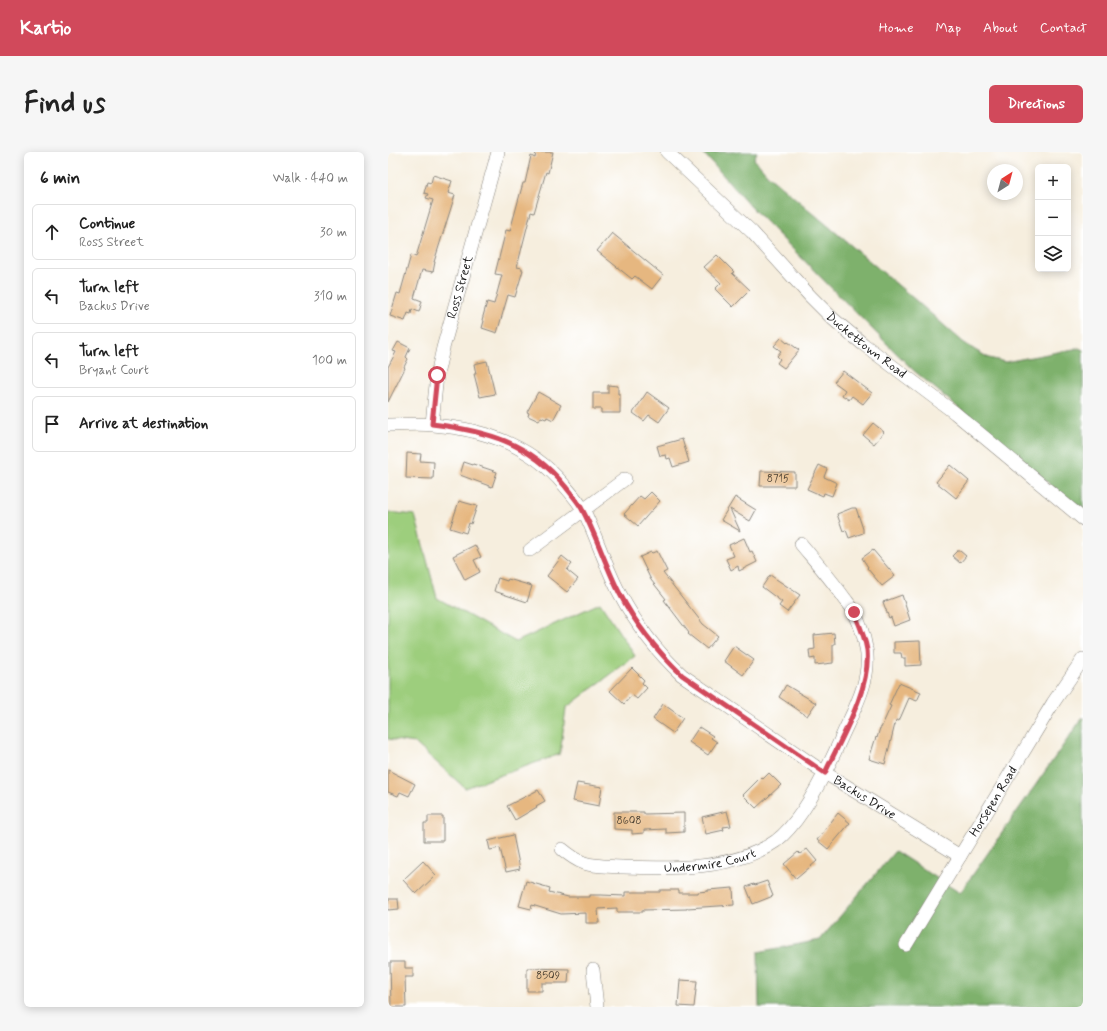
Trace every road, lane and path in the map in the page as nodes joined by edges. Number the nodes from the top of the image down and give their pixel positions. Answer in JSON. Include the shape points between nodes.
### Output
{"nodes":[{"id":1,"x":498,"y":152,"type":"edge"},
{"id":2,"x":667,"y":152,"type":"edge"},
{"id":3,"x":432,"y":424,"type":"junction"},
{"id":4,"x":388,"y":425,"type":"edge"},
{"id":5,"x":625,"y":479,"type":"dead end"},
{"id":6,"x":583,"y":510,"type":"junction"},
{"id":7,"x":1083,"y":519,"type":"edge"},
{"id":8,"x":801,"y":544,"type":"dead end"},
{"id":9,"x":530,"y":550,"type":"dead end"},
{"id":10,"x":1083,"y":659,"type":"edge"},
{"id":11,"x":825,"y":773,"type":"junction"},
{"id":12,"x":562,"y":848,"type":"dead end"},
{"id":13,"x":960,"y":856,"type":"junction"},
{"id":14,"x":906,"y":945,"type":"dead end"},
{"id":15,"x":593,"y":970,"type":"dead end"},
{"id":16,"x":597,"y":1007,"type":"edge"}],
"edges":[{"from":1,"to":3,"type":"street","name":"Ross Street","via":[[443,348],[437,375]]},
{"from":2,"to":7,"type":"street","name":"Duckettown Road","via":[[752,232],[833,319],[955,413]]},
{"from":3,"to":4,"type":"street","name":"Backus Drive"},
{"from":3,"to":6,"type":"street","name":"Backus Drive","via":[[482,432],[516,446],[551,471]]},
{"from":5,"to":6,"type":"street"},
{"from":6,"to":9,"type":"street"},
{"from":6,"to":11,"type":"street","name":"Backus Drive","via":[[620,594],[644,634],[663,657],[682,675]]},
{"from":8,"to":11,"type":"street","name":"Undermire Court","via":[[854,612],[866,649],[865,681],[858,703]]},
{"from":10,"to":13,"type":"street","name":"Horsepen Road","via":[[1053,702]]},
{"from":11,"to":12,"type":"street","name":"Undermire Court","via":[[797,820],[776,840],[744,857],[686,867],[638,868],[583,863]]},
{"from":11,"to":13,"type":"street","name":"Backus Drive"},
{"from":13,"to":14,"type":"street","name":"Horsepen Road"},
{"from":15,"to":16,"type":"street"}]}
